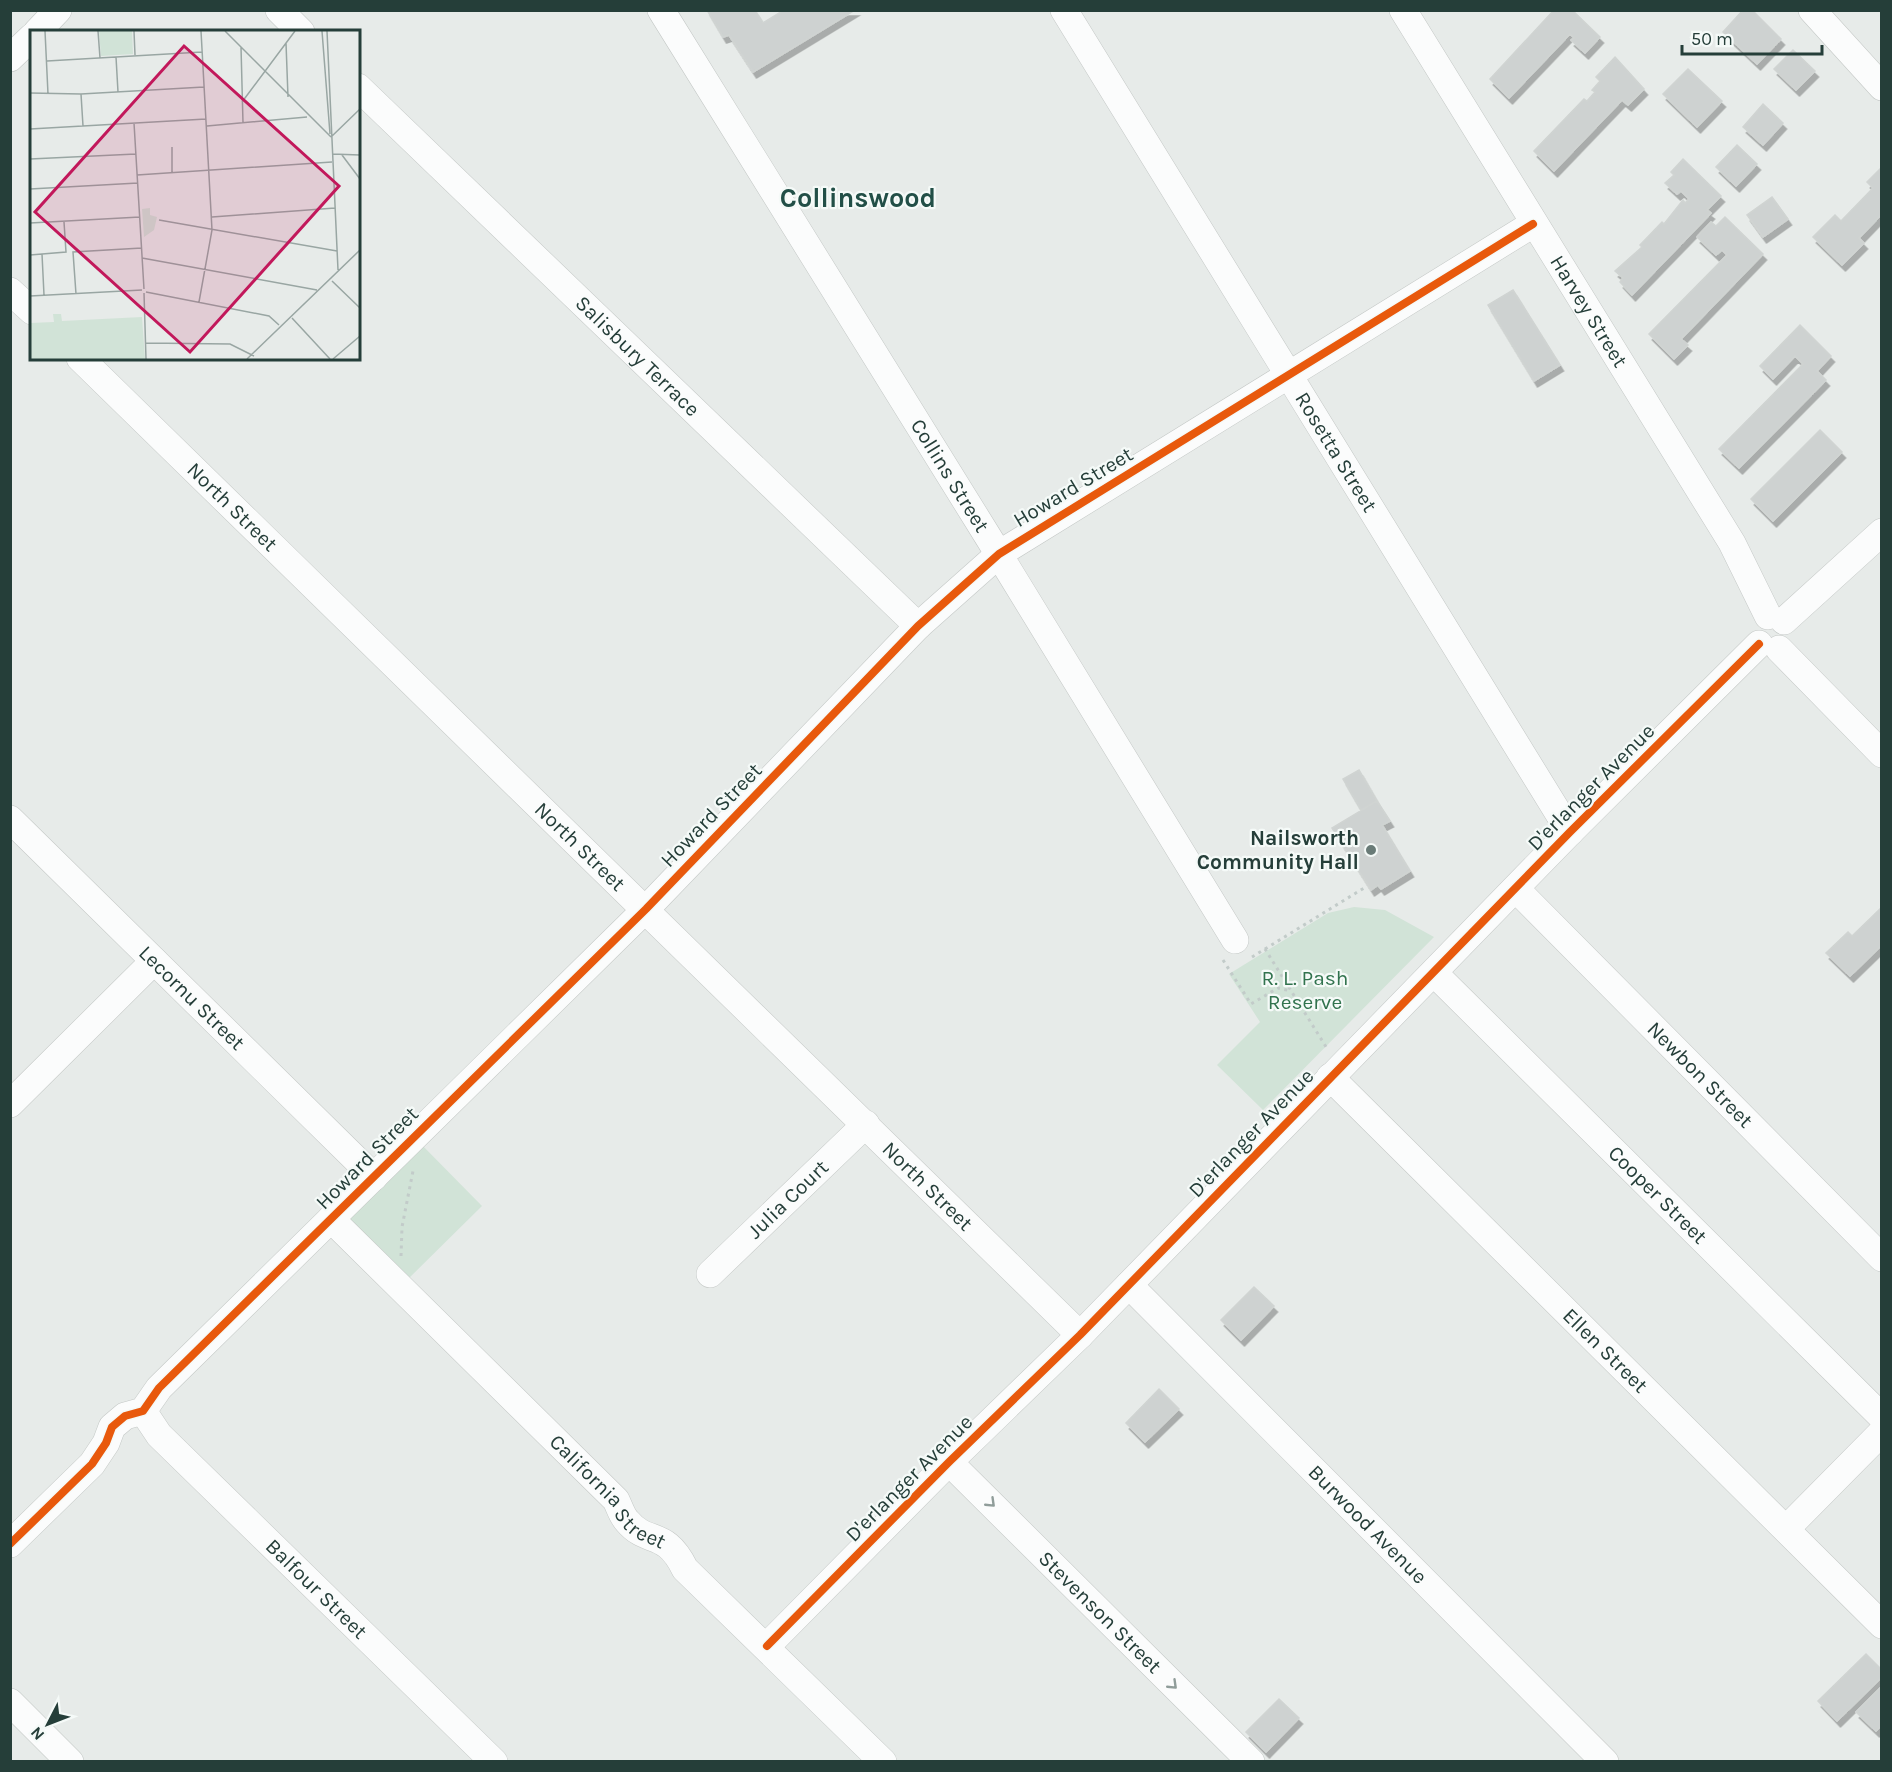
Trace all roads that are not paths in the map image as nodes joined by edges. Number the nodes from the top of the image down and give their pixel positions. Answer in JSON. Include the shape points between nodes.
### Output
{"nodes":[{"id":1,"x":58,"y":10,"type":"edge"},
{"id":2,"x":279,"y":10,"type":"edge"},
{"id":3,"x":661,"y":10,"type":"edge"},
{"id":4,"x":1064,"y":10,"type":"edge"},
{"id":5,"x":1403,"y":10,"type":"edge"},
{"id":6,"x":1812,"y":10,"type":"edge"},
{"id":7,"x":39,"y":30,"type":"edge"},
{"id":8,"x":299,"y":30,"type":"edge"},
{"id":9,"x":30,"y":39,"type":"edge"},
{"id":10,"x":10,"y":58,"type":"edge"},
{"id":11,"x":1881,"y":87,"type":"edge"},
{"id":12,"x":360,"y":89,"type":"edge"},
{"id":13,"x":1533,"y":224,"type":"junction"},
{"id":14,"x":10,"y":291,"type":"edge"},
{"id":15,"x":30,"y":309,"type":"edge"},
{"id":16,"x":82,"y":360,"type":"edge"},
{"id":17,"x":1290,"y":376,"type":"junction"},
{"id":18,"x":1881,"y":532,"type":"edge"},
{"id":19,"x":999,"y":554,"type":"junction"},
{"id":20,"x":1776,"y":619,"type":"junction"},
{"id":21,"x":918,"y":626,"type":"junction"},
{"id":22,"x":1769,"y":646,"type":"junction"},
{"id":23,"x":1881,"y":754,"type":"edge"},
{"id":24,"x":10,"y":819,"type":"edge"},
{"id":25,"x":1570,"y":832,"type":"junction"},
{"id":26,"x":1517,"y":890,"type":"junction"},
{"id":27,"x":646,"y":909,"type":"junction"},
{"id":28,"x":1235,"y":940,"type":"road end"},
{"id":29,"x":154,"y":961,"type":"junction"},
{"id":30,"x":1434,"y":973,"type":"junction"},
{"id":31,"x":1330,"y":1064,"type":"junction"},
{"id":32,"x":15,"y":1095,"type":"edge"},
{"id":33,"x":866,"y":1124,"type":"junction"},
{"id":34,"x":374,"y":1177,"type":"junction"},
{"id":35,"x":331,"y":1219,"type":"junction"},
{"id":36,"x":1881,"y":1258,"type":"edge"},
{"id":37,"x":710,"y":1274,"type":"dead end"},
{"id":38,"x":1129,"y":1285,"type":"junction"},
{"id":39,"x":1080,"y":1335,"type":"junction"},
{"id":40,"x":143,"y":1411,"type":"junction"},
{"id":41,"x":1881,"y":1417,"type":"edge"},
{"id":42,"x":1881,"y":1432,"type":"edge"},
{"id":43,"x":949,"y":1462,"type":"junction"},
{"id":44,"x":1786,"y":1529,"type":"junction"},
{"id":45,"x":10,"y":1544,"type":"edge"},
{"id":46,"x":1881,"y":1625,"type":"edge"},
{"id":47,"x":767,"y":1646,"type":"junction"},
{"id":48,"x":10,"y":1702,"type":"edge"},
{"id":49,"x":70,"y":1761,"type":"edge"},
{"id":50,"x":494,"y":1761,"type":"edge"},
{"id":51,"x":883,"y":1761,"type":"edge"},
{"id":52,"x":1251,"y":1761,"type":"edge"},
{"id":53,"x":1605,"y":1761,"type":"edge"}],
"edges":[{"from":1,"to":7,"type":"street"},
{"from":2,"to":8,"type":"street"},
{"from":3,"to":19,"type":"street","name":"Collins Street"},
{"from":4,"to":17,"type":"street","name":"Rosetta Street"},
{"from":5,"to":13,"type":"street","name":"Harvey Street"},
{"from":6,"to":11,"type":"street"},
{"from":9,"to":10,"type":"street"},
{"from":12,"to":21,"type":"street","name":"Salisbury Terrace"},
{"from":13,"to":17,"type":"street","name":"Howard Street"},
{"from":13,"to":20,"type":"street","name":"Harvey Street"},
{"from":14,"to":15,"type":"street"},
{"from":16,"to":27,"type":"street","name":"North Street"},
{"from":17,"to":19,"type":"street","name":"Howard Street"},
{"from":17,"to":25,"type":"street","name":"Rosetta Street"},
{"from":18,"to":20,"type":"street"},
{"from":19,"to":21,"type":"street","name":"Howard Street"},
{"from":19,"to":28,"type":"street","name":"Collins Street"},
{"from":20,"to":22,"type":"street","via":[[1789,633],[1784,645]]},
{"from":21,"to":27,"type":"street","name":"Howard Street"},
{"from":22,"to":23,"type":"street"},
{"from":22,"to":25,"type":"street","name":"D'erlanger Avenue"},
{"from":24,"to":29,"type":"street","name":"Lecornu Street"},
{"from":25,"to":26,"type":"street","name":"D'erlanger Avenue"},
{"from":26,"to":30,"type":"street","name":"D'erlanger Avenue"},
{"from":26,"to":36,"type":"street","name":"Newbon Street"},
{"from":27,"to":33,"type":"street","name":"North Street"},
{"from":27,"to":34,"type":"street","name":"Howard Street"},
{"from":29,"to":32,"type":"street"},
{"from":29,"to":34,"type":"street","name":"Lecornu Street"},
{"from":30,"to":31,"type":"street","name":"D'erlanger Avenue"},
{"from":30,"to":41,"type":"street","name":"Cooper Street"},
{"from":31,"to":38,"type":"street","name":"D'erlanger Avenue"},
{"from":31,"to":44,"type":"street","name":"Ellen Street"},
{"from":33,"to":37,"type":"street","name":"Julia Court"},
{"from":33,"to":39,"type":"street","name":"North Street"},
{"from":34,"to":35,"type":"street","name":"Howard Street"},
{"from":35,"to":40,"type":"street","name":"Howard Street","via":[[159,1388]]},
{"from":35,"to":47,"type":"street","name":"California Street","via":[[616,1500],[636,1530],[666,1541],[677,1551],[685,1569]]},
{"from":38,"to":39,"type":"street","name":"D'erlanger Avenue"},
{"from":38,"to":53,"type":"street","name":"Burwood Avenue"},
{"from":39,"to":43,"type":"street","name":"D'erlanger Avenue"},
{"from":40,"to":45,"type":"street","name":"Howard Street","via":[[125,1416],[112,1427],[92,1464]]},
{"from":40,"to":50,"type":"street","name":"Balfour Street","via":[[159,1435]]},
{"from":42,"to":44,"type":"street"},
{"from":43,"to":47,"type":"street","name":"D'erlanger Avenue"},
{"from":43,"to":52,"type":"street","name":"Stevenson Street","one_way":true},
{"from":44,"to":46,"type":"street","name":"Ellen Street"},
{"from":47,"to":51,"type":"street","name":"California Street"},
{"from":48,"to":49,"type":"street"}]}
